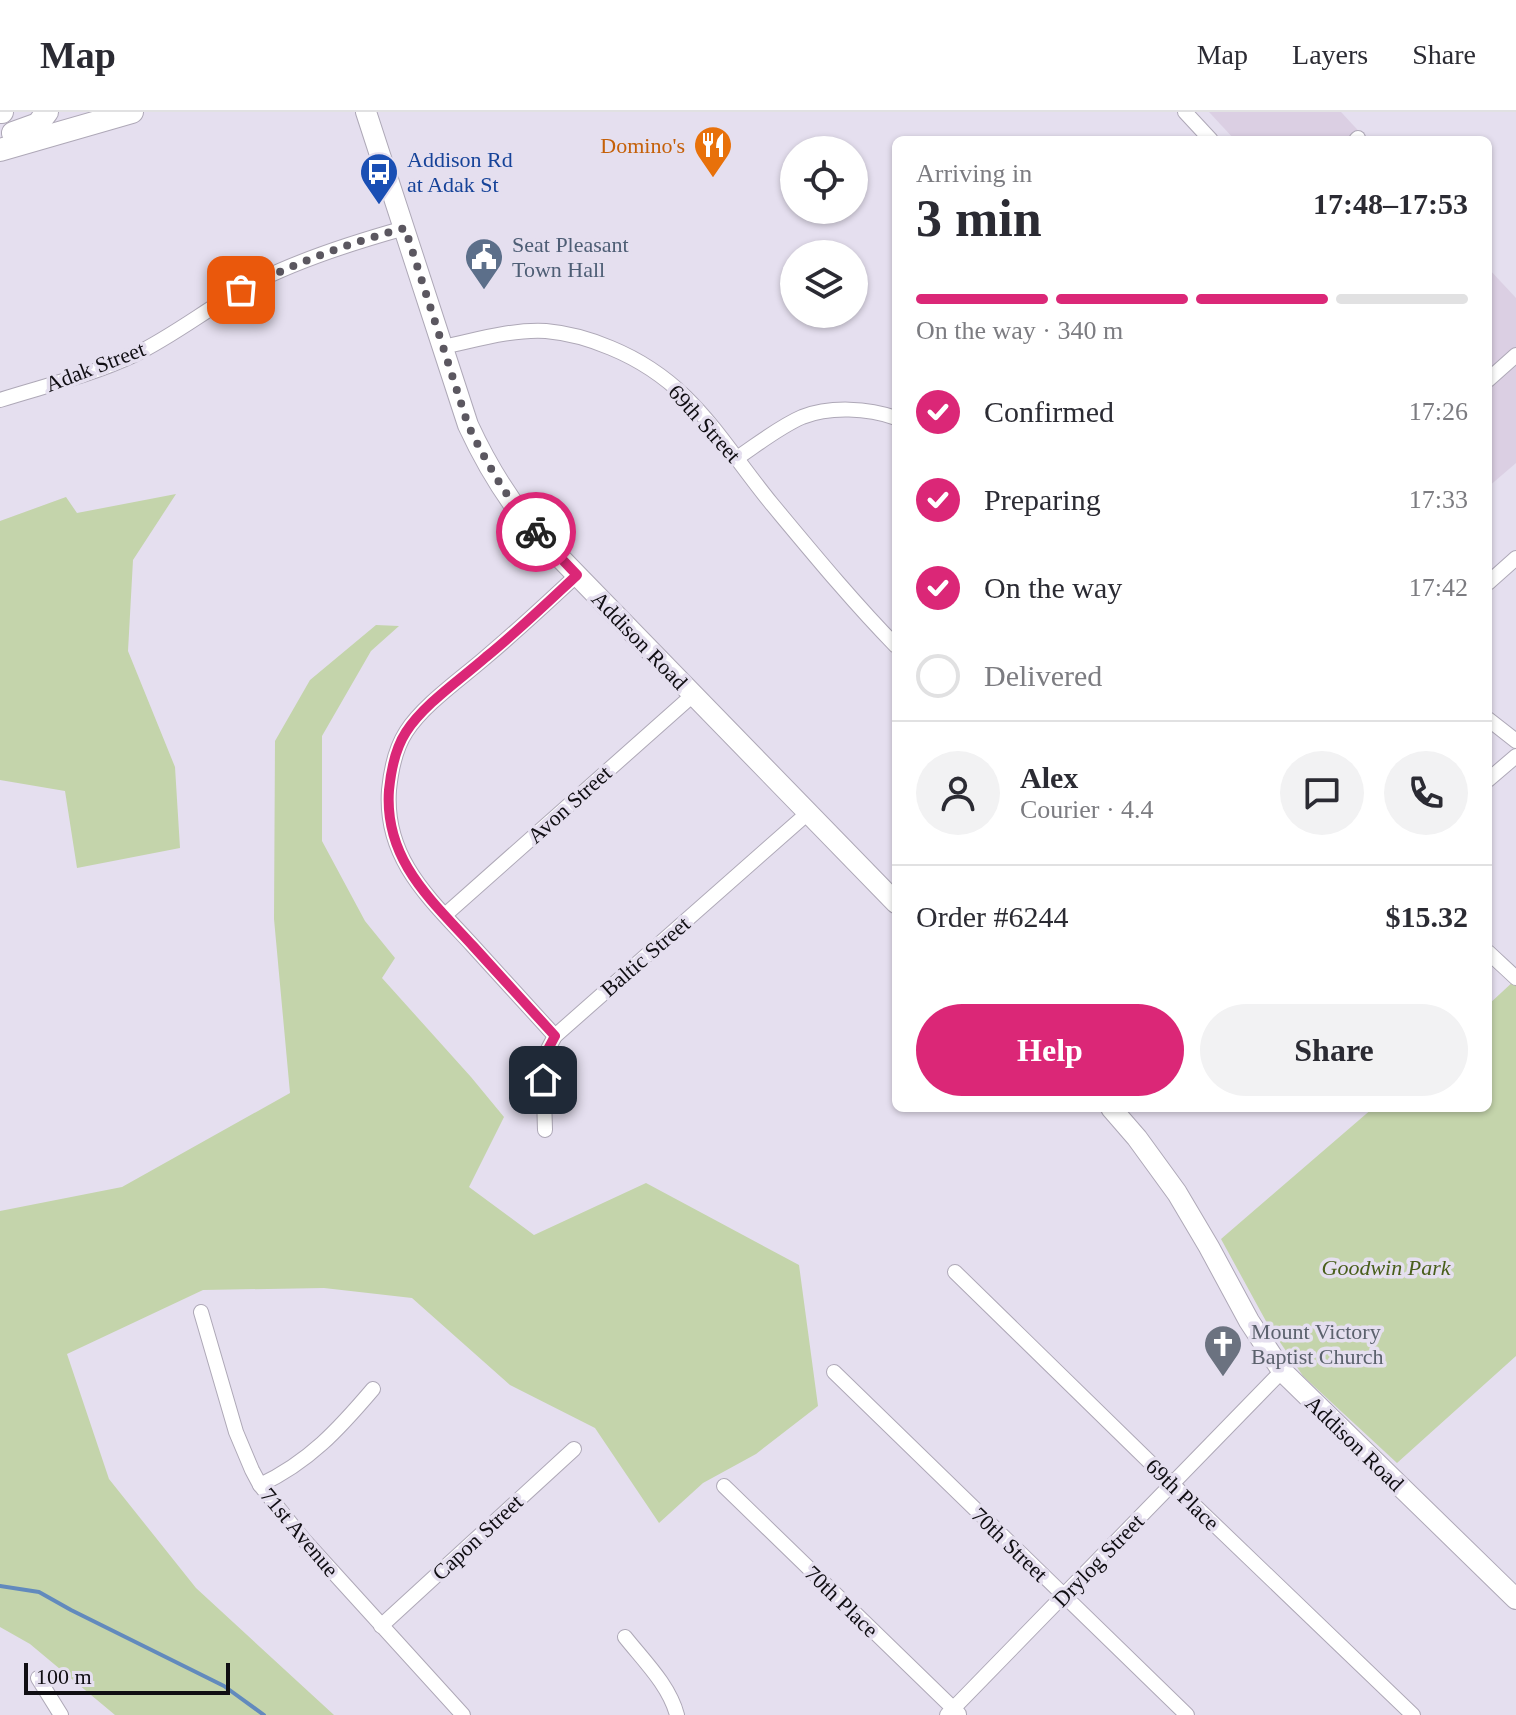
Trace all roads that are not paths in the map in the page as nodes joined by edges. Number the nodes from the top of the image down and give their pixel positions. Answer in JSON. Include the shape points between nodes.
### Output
{"nodes":[{"id":1,"x":47,"y":112,"type":"edge"},
{"id":2,"x":132,"y":112,"type":"edge"},
{"id":3,"x":366,"y":112,"type":"edge"},
{"id":4,"x":1185,"y":112,"type":"edge"},
{"id":5,"x":1207,"y":136,"type":"edge"},
{"id":6,"x":0,"y":137,"type":"edge"},
{"id":7,"x":0,"y":150,"type":"edge"},
{"id":8,"x":405,"y":228,"type":"junction"},
{"id":9,"x":443,"y":347,"type":"junction"},
{"id":10,"x":1516,"y":355,"type":"edge"},
{"id":11,"x":1492,"y":376,"type":"edge"},
{"id":12,"x":0,"y":400,"type":"edge"},
{"id":13,"x":892,"y":417,"type":"edge"},
{"id":14,"x":737,"y":458,"type":"junction"},
{"id":15,"x":1516,"y":558,"type":"edge"},
{"id":16,"x":577,"y":575,"type":"junction"},
{"id":17,"x":1492,"y":579,"type":"edge"},
{"id":18,"x":892,"y":642,"type":"edge"},
{"id":19,"x":694,"y":694,"type":"junction"},
{"id":20,"x":1492,"y":722,"type":"edge"},
{"id":21,"x":1516,"y":741,"type":"edge"},
{"id":22,"x":1516,"y":756,"type":"edge"},
{"id":23,"x":1492,"y":777,"type":"edge"},
{"id":24,"x":809,"y":812,"type":"junction"},
{"id":25,"x":892,"y":899,"type":"edge"},
{"id":26,"x":445,"y":915,"type":"junction"},
{"id":27,"x":1492,"y":956,"type":"edge"},
{"id":28,"x":1516,"y":978,"type":"edge"},
{"id":29,"x":555,"y":1036,"type":"junction"},
{"id":30,"x":1117,"y":1112,"type":"edge"},
{"id":31,"x":545,"y":1130,"type":"dead end"},
{"id":32,"x":955,"y":1272,"type":"dead end"},
{"id":33,"x":201,"y":1312,"type":"dead end"},
{"id":34,"x":1282,"y":1371,"type":"junction"},
{"id":35,"x":834,"y":1372,"type":"dead end"},
{"id":36,"x":373,"y":1389,"type":"dead end"},
{"id":37,"x":574,"y":1449,"type":"dead end"},
{"id":38,"x":1172,"y":1484,"type":"junction"},
{"id":39,"x":260,"y":1485,"type":"junction"},
{"id":40,"x":724,"y":1486,"type":"dead end"},
{"id":41,"x":1063,"y":1596,"type":"junction"},
{"id":42,"x":1516,"y":1599,"type":"edge"},
{"id":43,"x":381,"y":1626,"type":"junction"},
{"id":44,"x":625,"y":1637,"type":"dead end"},
{"id":45,"x":38,"y":1678,"type":"dead end"},
{"id":46,"x":953,"y":1713,"type":"edge"},
{"id":47,"x":61,"y":1715,"type":"edge"},
{"id":48,"x":463,"y":1715,"type":"edge"},
{"id":49,"x":677,"y":1715,"type":"edge"},
{"id":50,"x":1187,"y":1715,"type":"edge"},
{"id":51,"x":1413,"y":1715,"type":"edge"}],
"edges":[{"from":1,"to":6,"type":"main road","via":[[38,124]]},
{"from":2,"to":7,"type":"main road"},
{"from":3,"to":8,"type":"main road","name":"Addison Road"},
{"from":4,"to":5,"type":"street"},
{"from":8,"to":9,"type":"main road","name":"Addison Road"},
{"from":8,"to":12,"type":"street","name":"Adak Street","via":[[270,276],[115,363]]},
{"from":9,"to":14,"type":"street","name":"69th Street","via":[[531,331],[597,342],[674,385]]},
{"from":9,"to":16,"type":"main road","name":"Addison Road","via":[[482,456],[515,509]]},
{"from":10,"to":11,"type":"street"},
{"from":13,"to":14,"type":"street","via":[[850,410],[813,414]]},
{"from":14,"to":18,"type":"street","name":"69th Street"},
{"from":15,"to":17,"type":"street"},
{"from":16,"to":19,"type":"main road","name":"Addison Road"},
{"from":16,"to":26,"type":"street","via":[[421,714],[395,755],[388,800],[394,839],[407,868]]},
{"from":19,"to":24,"type":"main road","name":"Addison Road"},
{"from":19,"to":26,"type":"street","name":"Avon Street"},
{"from":20,"to":21,"type":"street"},
{"from":22,"to":23,"type":"street"},
{"from":24,"to":25,"type":"main road","name":"Addison Road"},
{"from":24,"to":29,"type":"street","name":"Baltic Street"},
{"from":26,"to":29,"type":"street"},
{"from":27,"to":28,"type":"street"},
{"from":29,"to":31,"type":"street","via":[[543,1063]]},
{"from":30,"to":34,"type":"main road","name":"Addison Road","via":[[1177,1193]]},
{"from":32,"to":38,"type":"street","name":"69th Place"},
{"from":33,"to":39,"type":"street","name":"71st Avenue","via":[[236,1432]]},
{"from":34,"to":38,"type":"street","name":"Drylog Street"},
{"from":34,"to":42,"type":"main road","name":"Addison Road"},
{"from":35,"to":41,"type":"street","name":"70th Street"},
{"from":36,"to":39,"type":"street","via":[[317,1449]]},
{"from":37,"to":43,"type":"street","name":"Capon Street"},
{"from":38,"to":41,"type":"street","name":"Drylog Street"},
{"from":38,"to":51,"type":"street","name":"69th Place"},
{"from":39,"to":43,"type":"street","name":"71st Avenue"},
{"from":40,"to":46,"type":"street","name":"70th Place"},
{"from":41,"to":46,"type":"street","name":"Drylog Street"},
{"from":41,"to":50,"type":"street","name":"70th Street"},
{"from":43,"to":48,"type":"street","name":"71st Avenue"},
{"from":44,"to":49,"type":"street","via":[[663,1686]]},
{"from":45,"to":47,"type":"street"}]}
